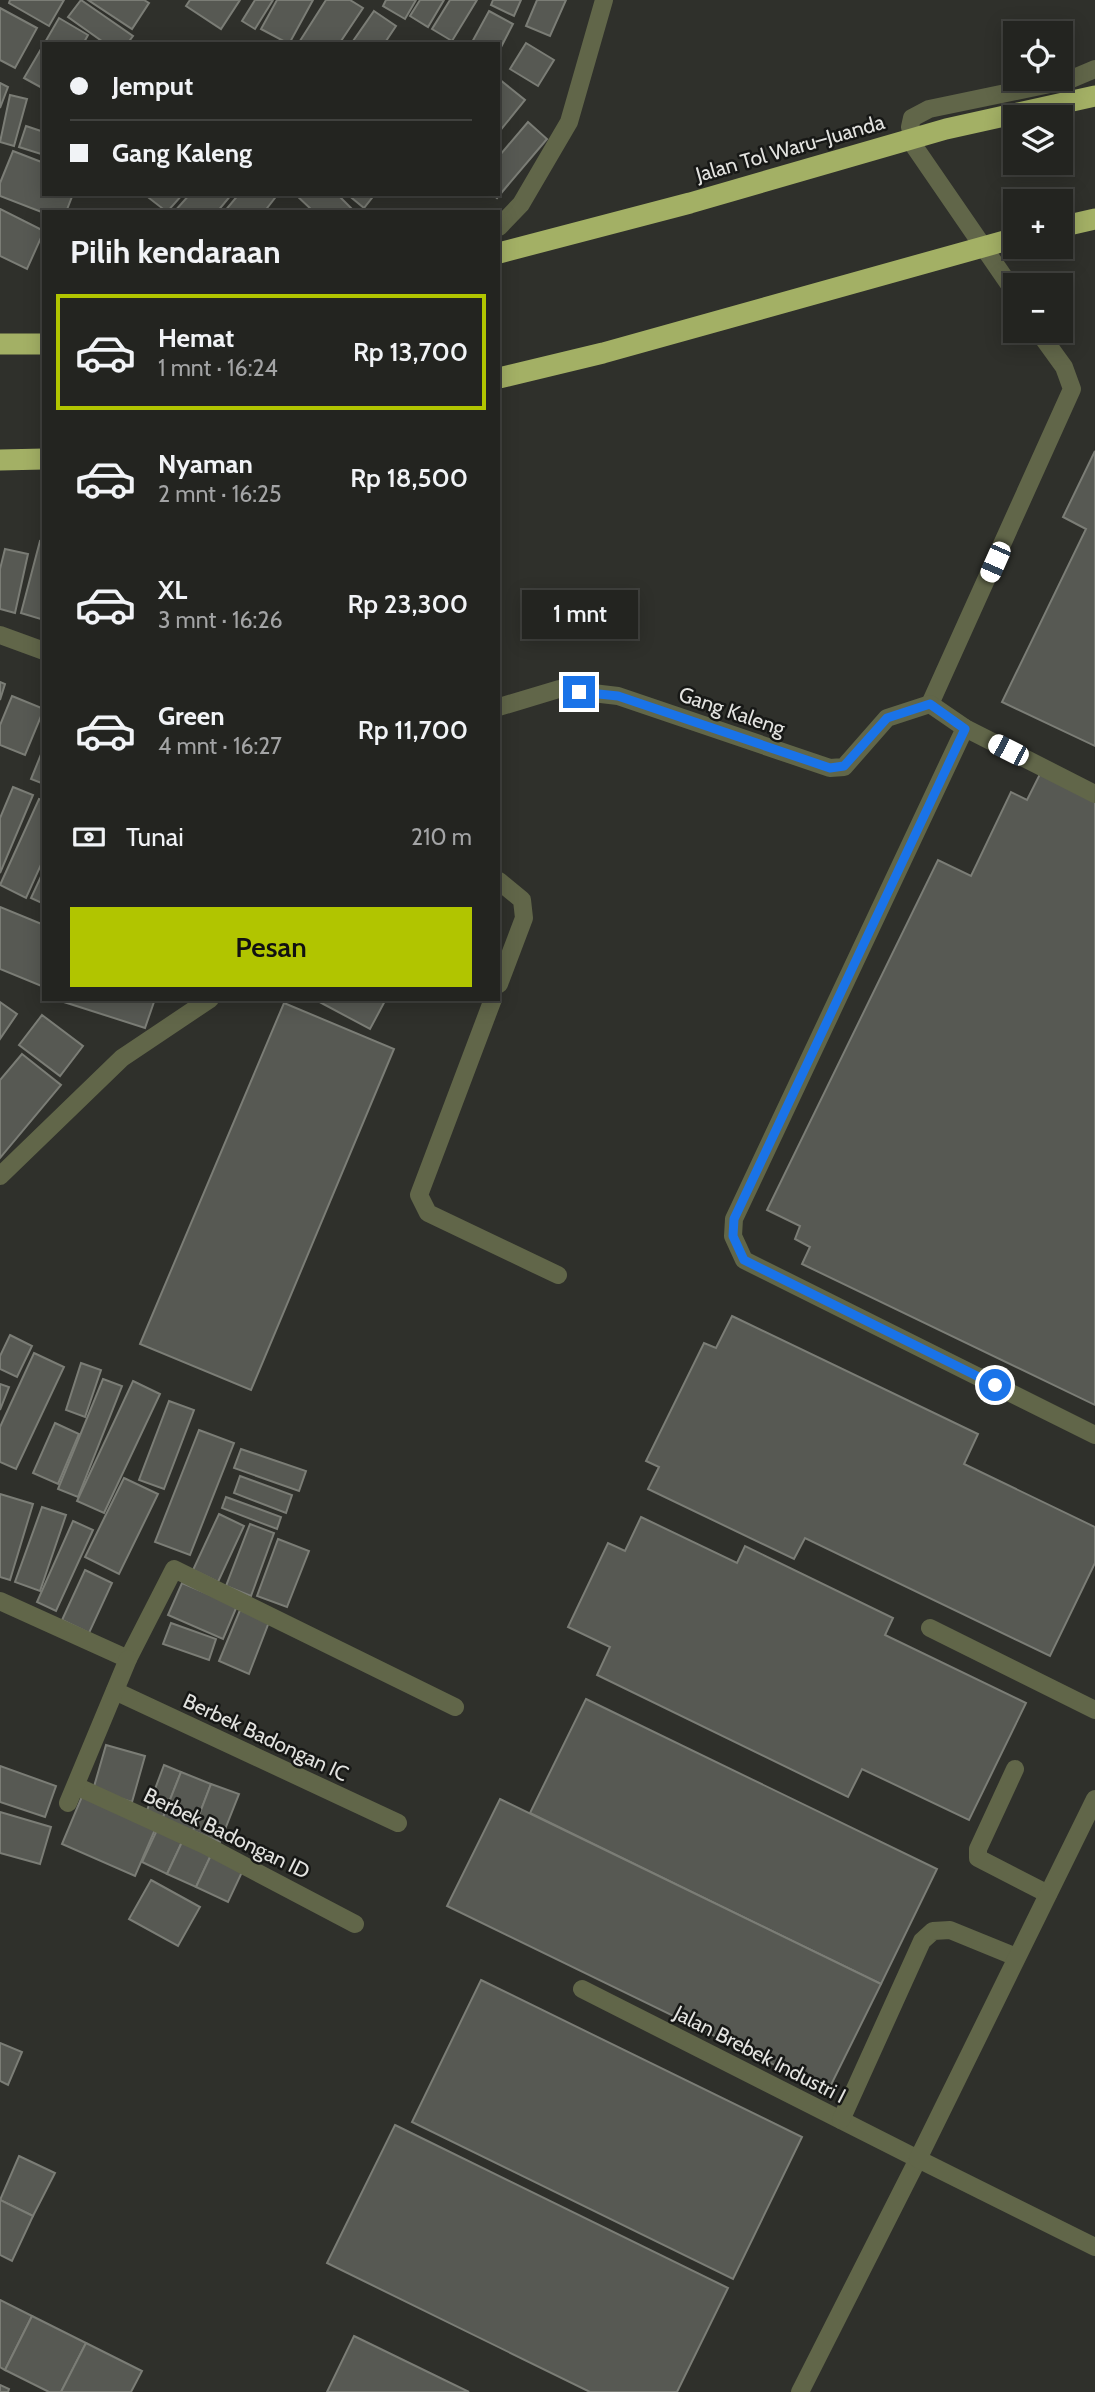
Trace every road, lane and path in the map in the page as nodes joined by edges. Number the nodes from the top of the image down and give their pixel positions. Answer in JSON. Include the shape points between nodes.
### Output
{"nodes":[{"id":1,"x":604,"y":0,"type":"edge"},
{"id":2,"x":1095,"y":69,"type":"edge"},
{"id":3,"x":1095,"y":96,"type":"edge"},
{"id":4,"x":1095,"y":219,"type":"edge"},
{"id":5,"x":1073,"y":224,"type":"edge"},
{"id":6,"x":500,"y":226,"type":"edge"},
{"id":7,"x":1003,"y":241,"type":"edge"},
{"id":8,"x":500,"y":253,"type":"edge"},
{"id":9,"x":1003,"y":276,"type":"edge"},
{"id":10,"x":1047,"y":343,"type":"edge"},
{"id":11,"x":0,"y":344,"type":"edge"},
{"id":12,"x":42,"y":344,"type":"edge"},
{"id":13,"x":500,"y":378,"type":"edge"},
{"id":14,"x":42,"y":459,"type":"edge"},
{"id":15,"x":0,"y":460,"type":"edge"},
{"id":16,"x":0,"y":635,"type":"edge"},
{"id":17,"x":42,"y":650,"type":"edge"},
{"id":18,"x":930,"y":704,"type":"junction"},
{"id":19,"x":500,"y":707,"type":"edge"},
{"id":20,"x":965,"y":729,"type":"junction"},
{"id":21,"x":1095,"y":794,"type":"edge"},
{"id":22,"x":500,"y":882,"type":"edge"},
{"id":23,"x":500,"y":981,"type":"edge"},
{"id":24,"x":207,"y":1001,"type":"edge"},
{"id":25,"x":492,"y":1001,"type":"edge"},
{"id":26,"x":0,"y":1176,"type":"edge"},
{"id":27,"x":558,"y":1275,"type":"dead end"},
{"id":28,"x":1095,"y":1435,"type":"edge"},
{"id":29,"x":0,"y":1601,"type":"edge"},
{"id":30,"x":930,"y":1628,"type":"dead end"},
{"id":31,"x":128,"y":1660,"type":"junction"},
{"id":32,"x":115,"y":1691,"type":"junction"},
{"id":33,"x":455,"y":1707,"type":"dead end"},
{"id":34,"x":1095,"y":1710,"type":"edge"},
{"id":35,"x":1016,"y":1769,"type":"dead end"},
{"id":36,"x":76,"y":1786,"type":"junction"},
{"id":37,"x":1095,"y":1799,"type":"edge"},
{"id":38,"x":68,"y":1803,"type":"dead end"},
{"id":39,"x":398,"y":1823,"type":"dead end"},
{"id":40,"x":1048,"y":1894,"type":"junction"},
{"id":41,"x":355,"y":1924,"type":"dead end"},
{"id":42,"x":1016,"y":1957,"type":"junction"},
{"id":43,"x":582,"y":1989,"type":"dead end"},
{"id":44,"x":841,"y":2120,"type":"junction"},
{"id":45,"x":918,"y":2159,"type":"junction"},
{"id":46,"x":1095,"y":2247,"type":"edge"},
{"id":47,"x":800,"y":2392,"type":"edge"}],
"edges":[{"from":1,"to":6,"type":"street","via":[[569,122],[521,204]]},
{"from":2,"to":9,"type":"street","via":[[1069,79],[929,109],[912,118],[914,146]]},
{"from":3,"to":8,"type":"highway","name":"Jalan Tol Waru–Juanda","bridge":true,"via":[[946,129]]},
{"from":4,"to":5,"type":"highway"},
{"from":7,"to":13,"type":"highway","bridge":true},
{"from":10,"to":18,"type":"street","via":[[1064,367],[1072,389]]},
{"from":11,"to":12,"type":"highway"},
{"from":14,"to":15,"type":"highway"},
{"from":16,"to":17,"type":"street"},
{"from":18,"to":19,"type":"street","name":"Gang Kaleng","via":[[887,718],[844,766],[830,768],[618,696],[559,690]]},
{"from":18,"to":20,"type":"street"},
{"from":20,"to":21,"type":"street"},
{"from":20,"to":28,"type":"street","via":[[734,1219],[733,1236],[744,1260]]},
{"from":22,"to":23,"type":"street","via":[[522,900],[524,918]]},
{"from":24,"to":26,"type":"street","via":[[122,1058]]},
{"from":25,"to":27,"type":"street","via":[[419,1195],[428,1213]]},
{"from":29,"to":31,"type":"street"},
{"from":30,"to":34,"type":"street"},
{"from":31,"to":32,"type":"street"},
{"from":31,"to":33,"type":"street","via":[[174,1569]]},
{"from":32,"to":36,"type":"street"},
{"from":32,"to":39,"type":"street","name":"Berbek Badongan IC"},
{"from":35,"to":40,"type":"street","via":[[978,1849],[978,1858]]},
{"from":36,"to":38,"type":"street"},
{"from":36,"to":41,"type":"street","name":"Berbek Badongan ID","via":[[205,1845]]},
{"from":37,"to":40,"type":"street"},
{"from":40,"to":42,"type":"street"},
{"from":42,"to":44,"type":"street","via":[[950,1930],[933,1931],[922,1941]]},
{"from":42,"to":45,"type":"street"},
{"from":43,"to":44,"type":"street","name":"Jalan Brebek Industri I"},
{"from":44,"to":45,"type":"street","name":"Jalan Brebek Industri I"},
{"from":45,"to":46,"type":"street","name":"Jalan Brebek Industri I"},
{"from":45,"to":47,"type":"street"}]}
